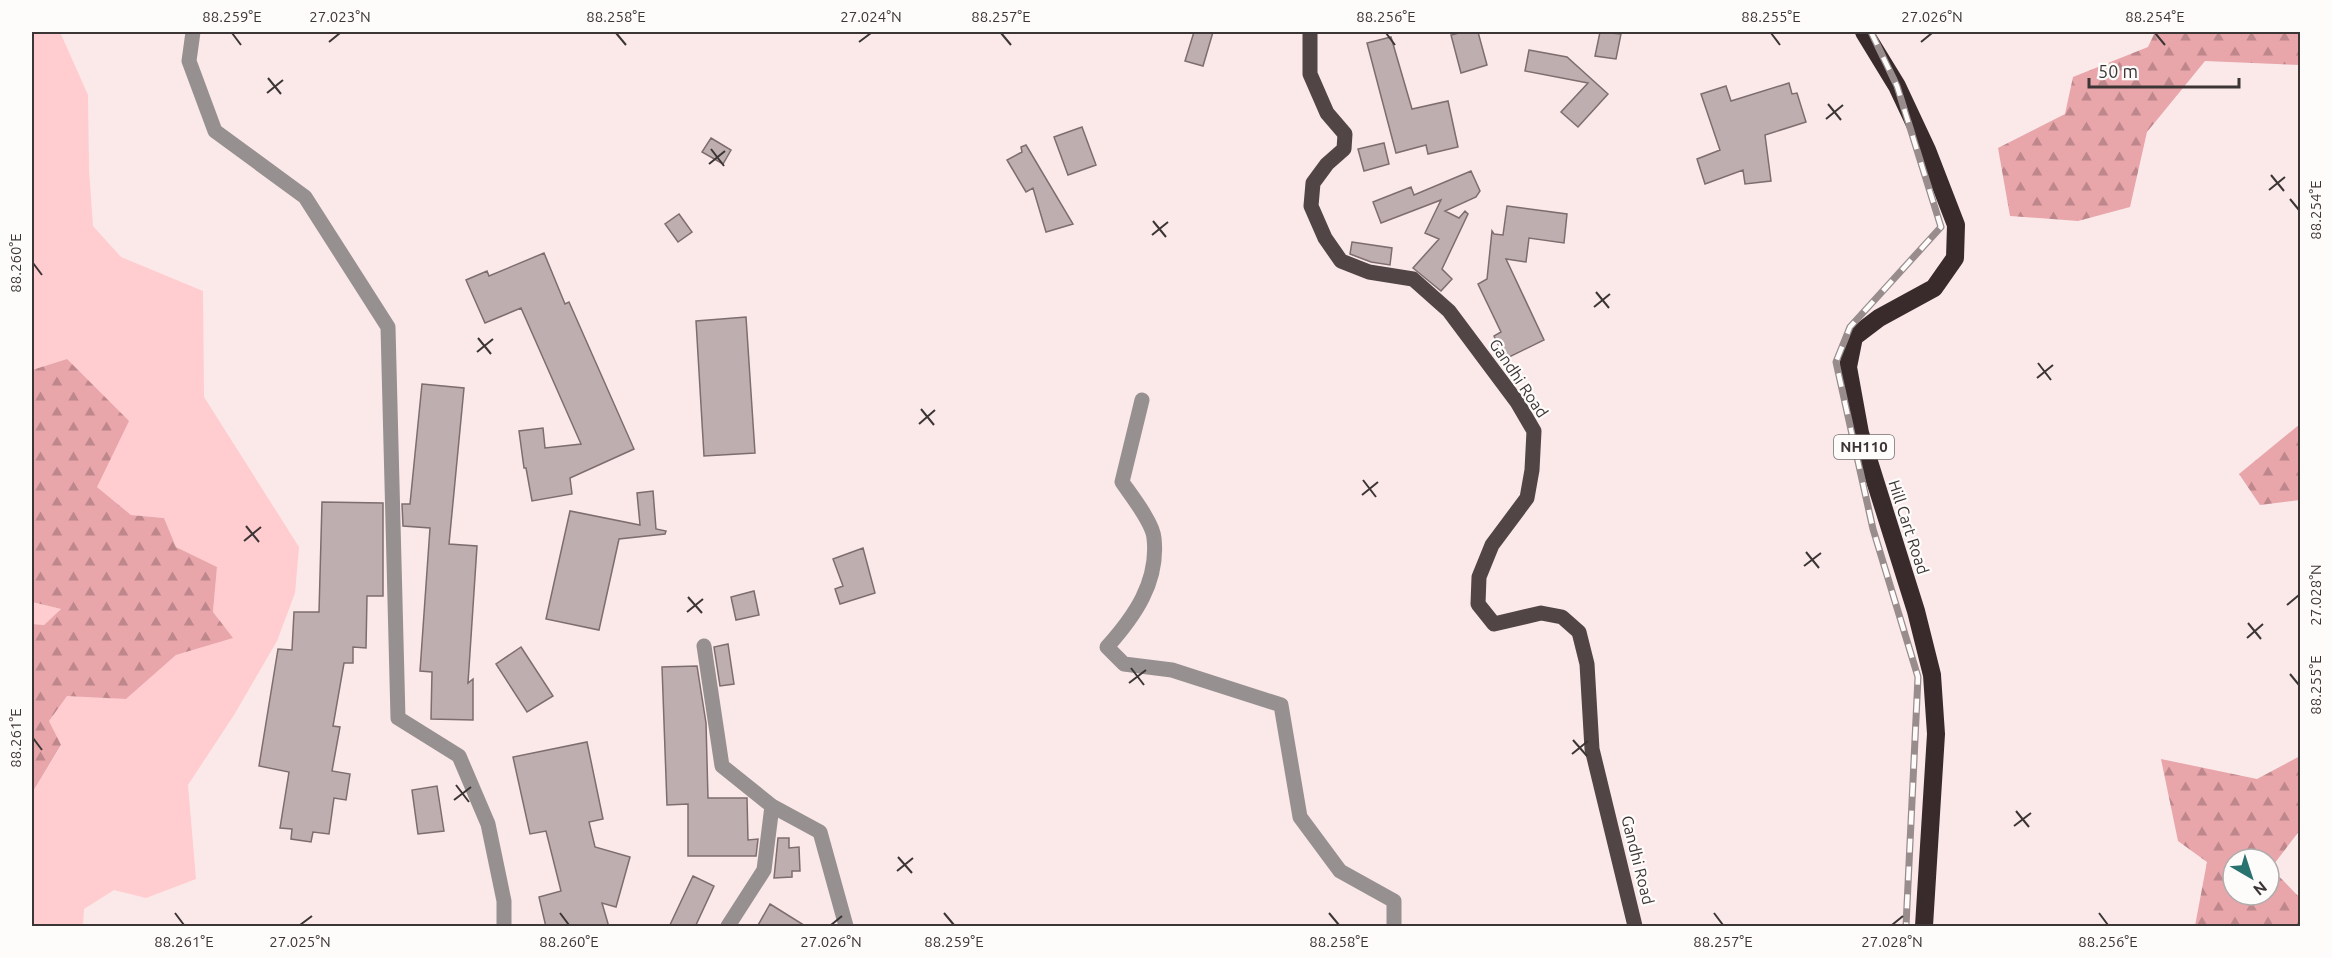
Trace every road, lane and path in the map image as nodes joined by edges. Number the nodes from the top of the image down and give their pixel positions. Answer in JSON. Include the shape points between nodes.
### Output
{"nodes":[{"id":1,"x":194,"y":32,"type":"edge"},
{"id":2,"x":1310,"y":32,"type":"edge"},
{"id":3,"x":1864,"y":32,"type":"edge"},
{"id":4,"x":1142,"y":400,"type":"dead end"},
{"id":5,"x":704,"y":646,"type":"dead end"},
{"id":6,"x":772,"y":806,"type":"junction"},
{"id":7,"x":504,"y":927,"type":"edge"},
{"id":8,"x":728,"y":927,"type":"edge"},
{"id":9,"x":846,"y":927,"type":"edge"},
{"id":10,"x":1394,"y":927,"type":"edge"},
{"id":11,"x":1635,"y":927,"type":"edge"},
{"id":12,"x":1924,"y":927,"type":"edge"}],
"edges":[{"from":1,"to":7,"type":"street","via":[[189,61],[215,131],[305,197],[388,327],[398,718],[459,756],[488,824],[504,901]]},
{"from":2,"to":11,"type":"main road","name":"Gandhi Road","via":[[1310,74],[1327,113],[1345,134],[1344,148],[1313,183],[1311,206],[1325,238],[1341,261],[1369,272],[1413,279],[1449,311],[1534,431],[1527,498],[1492,545],[1479,577],[1478,604],[1494,624],[1541,613],[1562,617],[1579,632],[1587,664],[1592,749]]},
{"from":3,"to":12,"type":"highway","name":"Hill Cart Road","number":"NH110","via":[[1897,86],[1956,225],[1955,258],[1934,288],[1879,318],[1854,337],[1848,367],[1860,433],[1932,675],[1936,734]]},
{"from":4,"to":10,"type":"street","via":[[1122,482],[1136,500],[1154,537],[1151,577],[1134,617],[1107,647],[1124,664],[1172,670],[1281,705],[1300,817],[1340,871],[1394,901]]},
{"from":5,"to":6,"type":"street","via":[[722,766]]},
{"from":6,"to":8,"type":"street","via":[[764,870]]},
{"from":6,"to":9,"type":"street","via":[[820,832]]}]}
